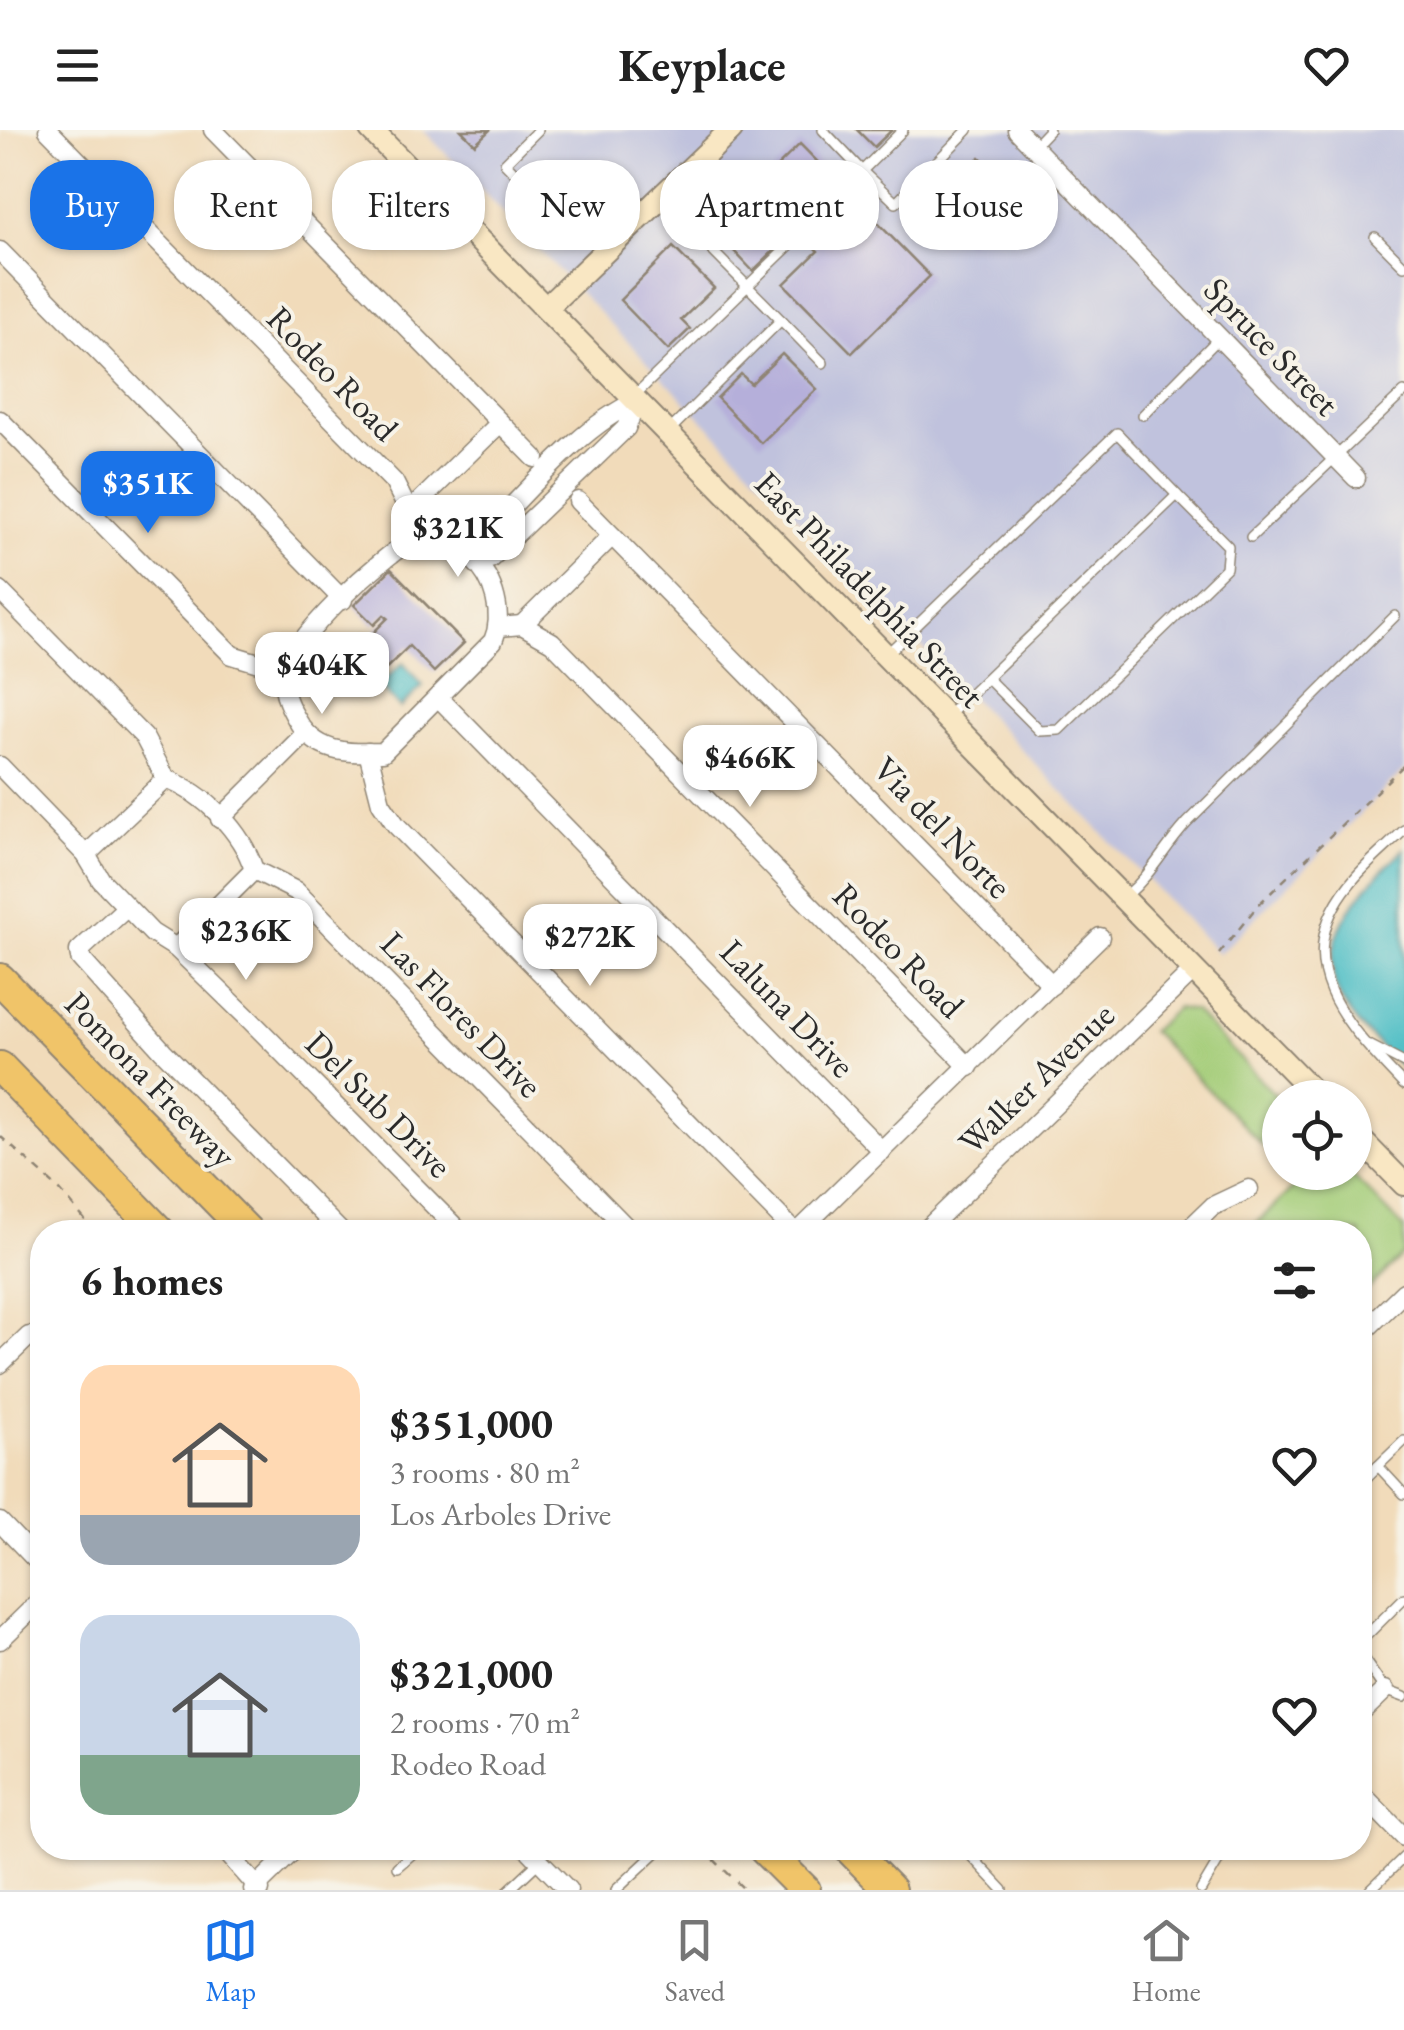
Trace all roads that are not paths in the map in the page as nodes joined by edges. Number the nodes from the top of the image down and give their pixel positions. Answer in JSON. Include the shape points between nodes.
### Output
{"nodes":[{"id":1,"x":48,"y":130,"type":"edge"},
{"id":2,"x":214,"y":130,"type":"edge"},
{"id":3,"x":371,"y":130,"type":"edge"},
{"id":4,"x":538,"y":130,"type":"edge"},
{"id":5,"x":732,"y":130,"type":"edge"},
{"id":6,"x":823,"y":130,"type":"edge"},
{"id":7,"x":903,"y":130,"type":"edge"},
{"id":8,"x":968,"y":130,"type":"edge"},
{"id":9,"x":1016,"y":130,"type":"edge"},
{"id":10,"x":1050,"y":130,"type":"edge"},
{"id":11,"x":1033,"y":146,"type":"junction"},
{"id":12,"x":509,"y":160,"type":"edge"},
{"id":13,"x":700,"y":160,"type":"edge"},
{"id":14,"x":852,"y":160,"type":"edge"},
{"id":15,"x":872,"y":160,"type":"edge"},
{"id":16,"x":879,"y":186,"type":"edge"},
{"id":17,"x":660,"y":198,"type":"edge"},
{"id":18,"x":640,"y":217,"type":"edge"},
{"id":19,"x":1376,"y":237,"type":"dead end"},
{"id":20,"x":606,"y":250,"type":"edge"},
{"id":21,"x":711,"y":250,"type":"edge"},
{"id":22,"x":785,"y":250,"type":"edge"},
{"id":23,"x":0,"y":251,"type":"edge"},
{"id":24,"x":1404,"y":266,"type":"edge"},
{"id":25,"x":747,"y":286,"type":"junction"},
{"id":26,"x":546,"y":308,"type":"junction"},
{"id":27,"x":781,"y":320,"type":"junction"},
{"id":28,"x":1219,"y":338,"type":"junction"},
{"id":29,"x":822,"y":363,"type":"dead end"},
{"id":30,"x":1404,"y":392,"type":"edge"},
{"id":31,"x":635,"y":399,"type":"junction"},
{"id":32,"x":1143,"y":415,"type":"dead end"},
{"id":33,"x":0,"y":420,"type":"edge"},
{"id":34,"x":500,"y":423,"type":"junction"},
{"id":35,"x":668,"y":432,"type":"junction"},
{"id":36,"x":1336,"y":457,"type":"junction"},
{"id":37,"x":535,"y":458,"type":"dead end"},
{"id":38,"x":1356,"y":478,"type":"dead end"},
{"id":39,"x":1177,"y":495,"type":"junction"},
{"id":40,"x":578,"y":501,"type":"dead end"},
{"id":41,"x":409,"y":512,"type":"junction"},
{"id":42,"x":612,"y":536,"type":"junction"},
{"id":43,"x":1251,"y":537,"type":"dead end"},
{"id":44,"x":412,"y":540,"type":"junction"},
{"id":45,"x":474,"y":560,"type":"junction"},
{"id":46,"x":0,"y":591,"type":"edge"},
{"id":47,"x":343,"y":600,"type":"junction"},
{"id":48,"x":1394,"y":616,"type":"dead end"},
{"id":49,"x":522,"y":626,"type":"junction"},
{"id":50,"x":499,"y":627,"type":"junction"},
{"id":51,"x":886,"y":655,"type":"junction"},
{"id":52,"x":285,"y":671,"type":"junction"},
{"id":53,"x":987,"y":678,"type":"junction"},
{"id":54,"x":438,"y":697,"type":"junction"},
{"id":55,"x":946,"y":717,"type":"junction"},
{"id":56,"x":304,"y":735,"type":"junction"},
{"id":57,"x":368,"y":752,"type":"junction"},
{"id":58,"x":0,"y":766,"type":"edge"},
{"id":59,"x":166,"y":779,"type":"junction"},
{"id":60,"x":220,"y":819,"type":"junction"},
{"id":61,"x":1404,"y":830,"type":"edge"},
{"id":62,"x":86,"y":855,"type":"junction"},
{"id":63,"x":254,"y":870,"type":"junction"},
{"id":64,"x":1124,"y":898,"type":"junction"},
{"id":65,"x":127,"y":907,"type":"junction"},
{"id":66,"x":1100,"y":937,"type":"dead end"},
{"id":67,"x":176,"y":948,"type":"junction"},
{"id":68,"x":0,"y":965,"type":"edge"},
{"id":69,"x":1194,"y":970,"type":"junction"},
{"id":70,"x":1052,"y":985,"type":"junction"},
{"id":71,"x":7,"y":986,"type":"edge"},
{"id":72,"x":1362,"y":1042,"type":"junction"},
{"id":73,"x":1404,"y":1063,"type":"edge"},
{"id":74,"x":0,"y":1066,"type":"edge"},
{"id":75,"x":968,"y":1068,"type":"junction"},
{"id":76,"x":1301,"y":1080,"type":"edge"},
{"id":77,"x":1404,"y":1085,"type":"edge"},
{"id":78,"x":0,"y":1090,"type":"edge"},
{"id":79,"x":882,"y":1150,"type":"junction"},
{"id":80,"x":1372,"y":1151,"type":"edge"},
{"id":81,"x":1404,"y":1184,"type":"edge"},
{"id":82,"x":1248,"y":1189,"type":"dead end"},
{"id":83,"x":146,"y":1220,"type":"edge"},
{"id":84,"x":148,"y":1220,"type":"edge"},
{"id":85,"x":236,"y":1220,"type":"edge"},
{"id":86,"x":329,"y":1220,"type":"edge"},
{"id":87,"x":448,"y":1220,"type":"edge"},
{"id":88,"x":619,"y":1220,"type":"edge"},
{"id":89,"x":784,"y":1220,"type":"edge"},
{"id":90,"x":809,"y":1220,"type":"edge"},
{"id":91,"x":939,"y":1220,"type":"edge"},
{"id":92,"x":1198,"y":1220,"type":"edge"},
{"id":93,"x":1404,"y":1292,"type":"edge"},
{"id":94,"x":1372,"y":1323,"type":"edge"},
{"id":95,"x":29,"y":1336,"type":"dead end"},
{"id":96,"x":0,"y":1364,"type":"edge"},
{"id":97,"x":1404,"y":1441,"type":"edge"},
{"id":98,"x":1378,"y":1466,"type":"junction"},
{"id":99,"x":1372,"y":1472,"type":"edge"},
{"id":100,"x":1404,"y":1494,"type":"edge"},
{"id":101,"x":0,"y":1522,"type":"edge"},
{"id":102,"x":30,"y":1553,"type":"edge"},
{"id":103,"x":1404,"y":1598,"type":"edge"},
{"id":104,"x":30,"y":1611,"type":"edge"},
{"id":105,"x":1372,"y":1630,"type":"edge"},
{"id":106,"x":0,"y":1640,"type":"edge"},
{"id":107,"x":1372,"y":1670,"type":"edge"},
{"id":108,"x":1385,"y":1690,"type":"junction"},
{"id":109,"x":1404,"y":1697,"type":"edge"},
{"id":110,"x":1372,"y":1701,"type":"edge"},
{"id":111,"x":1372,"y":1804,"type":"edge"},
{"id":112,"x":1404,"y":1837,"type":"edge"},
{"id":113,"x":1404,"y":1857,"type":"edge"},
{"id":114,"x":233,"y":1860,"type":"edge"},
{"id":115,"x":285,"y":1860,"type":"edge"},
{"id":116,"x":405,"y":1860,"type":"edge"},
{"id":117,"x":529,"y":1860,"type":"edge"},
{"id":118,"x":539,"y":1860,"type":"edge"},
{"id":119,"x":648,"y":1860,"type":"edge"},
{"id":120,"x":775,"y":1860,"type":"edge"},
{"id":121,"x":861,"y":1860,"type":"edge"},
{"id":122,"x":975,"y":1860,"type":"edge"},
{"id":123,"x":1219,"y":1860,"type":"edge"},
{"id":124,"x":397,"y":1867,"type":"dead end"},
{"id":125,"x":1379,"y":1881,"type":"junction"},
{"id":126,"x":257,"y":1889,"type":"edge"},
{"id":127,"x":509,"y":1890,"type":"edge"},
{"id":128,"x":568,"y":1890,"type":"edge"},
{"id":129,"x":616,"y":1890,"type":"edge"},
{"id":130,"x":804,"y":1890,"type":"edge"},
{"id":131,"x":890,"y":1890,"type":"edge"},
{"id":132,"x":1003,"y":1890,"type":"edge"},
{"id":133,"x":1201,"y":1890,"type":"edge"},
{"id":134,"x":1370,"y":1890,"type":"edge"},
{"id":135,"x":1388,"y":1890,"type":"edge"}],
"edges":[{"from":1,"to":41,"type":"street","name":"Rodeo Road","via":[[394,482]]},
{"from":2,"to":34,"type":"street"},
{"from":3,"to":26,"type":"street","name":"East Philadelphia Street"},
{"from":4,"to":12,"type":"lane"},
{"from":5,"to":13,"type":"street"},
{"from":6,"to":14,"type":"lane"},
{"from":7,"to":15,"type":"lane"},
{"from":8,"to":16,"type":"lane","via":[[896,203]]},
{"from":9,"to":11,"type":"street","name":"Spruce Street"},
{"from":10,"to":11,"type":"lane"},
{"from":11,"to":28,"type":"street","name":"Spruce Street"},
{"from":17,"to":18,"type":"street"},
{"from":19,"to":24,"type":"lane"},
{"from":20,"to":26,"type":"street"},
{"from":21,"to":25,"type":"lane"},
{"from":22,"to":25,"type":"lane"},
{"from":23,"to":47,"type":"street"},
{"from":25,"to":27,"type":"lane"},
{"from":25,"to":31,"type":"lane"},
{"from":26,"to":31,"type":"street","name":"East Philadelphia Street"},
{"from":27,"to":29,"type":"lane"},
{"from":27,"to":35,"type":"lane"},
{"from":28,"to":32,"type":"lane"},
{"from":28,"to":36,"type":"street","name":"Spruce Street"},
{"from":30,"to":36,"type":"lane"},
{"from":31,"to":35,"type":"street","name":"East Philadelphia Street"},
{"from":31,"to":45,"type":"street","via":[[611,413],[475,544]]},
{"from":33,"to":52,"type":"street","via":[[232,655]]},
{"from":34,"to":37,"type":"street"},
{"from":34,"to":41,"type":"street"},
{"from":35,"to":51,"type":"street","name":"East Philadelphia Street"},
{"from":36,"to":38,"type":"street","name":"Spruce Street"},
{"from":36,"to":43,"type":"lane"},
{"from":39,"to":51,"type":"lane","via":[[1116,433]]},
{"from":39,"to":53,"type":"lane"},
{"from":39,"to":53,"type":"lane","via":[[1228,546],[1226,568],[1073,717],[1059,730],[1040,731]]},
{"from":40,"to":42,"type":"street","name":"Via del Norte"},
{"from":41,"to":44,"type":"street","name":"Rodeo Road"},
{"from":42,"to":49,"type":"street"},
{"from":42,"to":70,"type":"street","name":"Via del Norte"},
{"from":44,"to":45,"type":"street"},
{"from":44,"to":47,"type":"street"},
{"from":45,"to":50,"type":"street","via":[[496,598]]},
{"from":46,"to":59,"type":"street","via":[[144,737]]},
{"from":47,"to":52,"type":"street","via":[[309,632]]},
{"from":48,"to":64,"type":"lane","via":[[1187,823],[1148,878]]},
{"from":49,"to":50,"type":"street"},
{"from":49,"to":75,"type":"street","name":"Rodeo Road","via":[[552,642]]},
{"from":50,"to":54,"type":"street"},
{"from":51,"to":55,"type":"street","name":"East Philadelphia Street"},
{"from":52,"to":56,"type":"street","via":[[285,698]]},
{"from":53,"to":55,"type":"lane"},
{"from":54,"to":57,"type":"street","via":[[383,752]]},
{"from":54,"to":79,"type":"street","name":"Laluna Drive"},
{"from":55,"to":64,"type":"street","name":"East Philadelphia Street"},
{"from":56,"to":57,"type":"street","via":[[337,754]]},
{"from":56,"to":60,"type":"street"},
{"from":57,"to":89,"type":"street","via":[[381,803],[396,825]]},
{"from":58,"to":62,"type":"street","name":"Del Sub Drive"},
{"from":59,"to":60,"type":"street","via":[[191,788]]},
{"from":59,"to":62,"type":"street"},
{"from":60,"to":63,"type":"street","via":[[247,847]]},
{"from":61,"to":72,"type":"lane","via":[[1336,903],[1323,948],[1331,1000]]},
{"from":62,"to":65,"type":"street","name":"Del Sub Drive"},
{"from":63,"to":67,"type":"street"},
{"from":63,"to":88,"type":"street","name":"Las Flores Drive","via":[[296,891]]},
{"from":64,"to":69,"type":"street","name":"East Philadelphia Street"},
{"from":65,"to":67,"type":"street","name":"Del Sub Drive"},
{"from":65,"to":86,"type":"street","via":[[79,951],[80,958]]},
{"from":66,"to":70,"type":"street","name":"Walker Avenue"},
{"from":67,"to":87,"type":"street","name":"Del Sub Drive"},
{"from":68,"to":71,"type":"highway","name":"Pomona Freeway"},
{"from":69,"to":76,"type":"street","name":"East Philadelphia Street"},
{"from":69,"to":91,"type":"street","name":"Walker Avenue"},
{"from":70,"to":75,"type":"street","name":"Walker Avenue"},
{"from":71,"to":85,"type":"highway","name":"Pomona Freeway"},
{"from":72,"to":73,"type":"lane"},
{"from":72,"to":77,"type":"lane"},
{"from":74,"to":84,"type":"highway"},
{"from":75,"to":79,"type":"street","name":"Walker Avenue"},
{"from":78,"to":83,"type":"highway"},
{"from":79,"to":90,"type":"street","name":"Walker Avenue"},
{"from":80,"to":81,"type":"street"},
{"from":82,"to":92,"type":"street"},
{"from":93,"to":94,"type":"street"},
{"from":95,"to":96,"type":"street"},
{"from":97,"to":98,"type":"lane"},
{"from":98,"to":99,"type":"lane"},
{"from":98,"to":100,"type":"lane"},
{"from":101,"to":102,"type":"street"},
{"from":103,"to":105,"type":"lane"},
{"from":104,"to":106,"type":"street"},
{"from":107,"to":108,"type":"lane"},
{"from":108,"to":109,"type":"lane"},
{"from":108,"to":110,"type":"street"},
{"from":111,"to":112,"type":"street"},
{"from":113,"to":125,"type":"lane"},
{"from":114,"to":126,"type":"street"},
{"from":115,"to":126,"type":"street"},
{"from":116,"to":124,"type":"lane"},
{"from":117,"to":127,"type":"lane"},
{"from":118,"to":128,"type":"street"},
{"from":119,"to":129,"type":"lane"},
{"from":120,"to":130,"type":"highway"},
{"from":121,"to":131,"type":"highway"},
{"from":122,"to":132,"type":"lane"},
{"from":123,"to":133,"type":"lane"},
{"from":125,"to":134,"type":"lane"},
{"from":125,"to":135,"type":"lane"}]}
